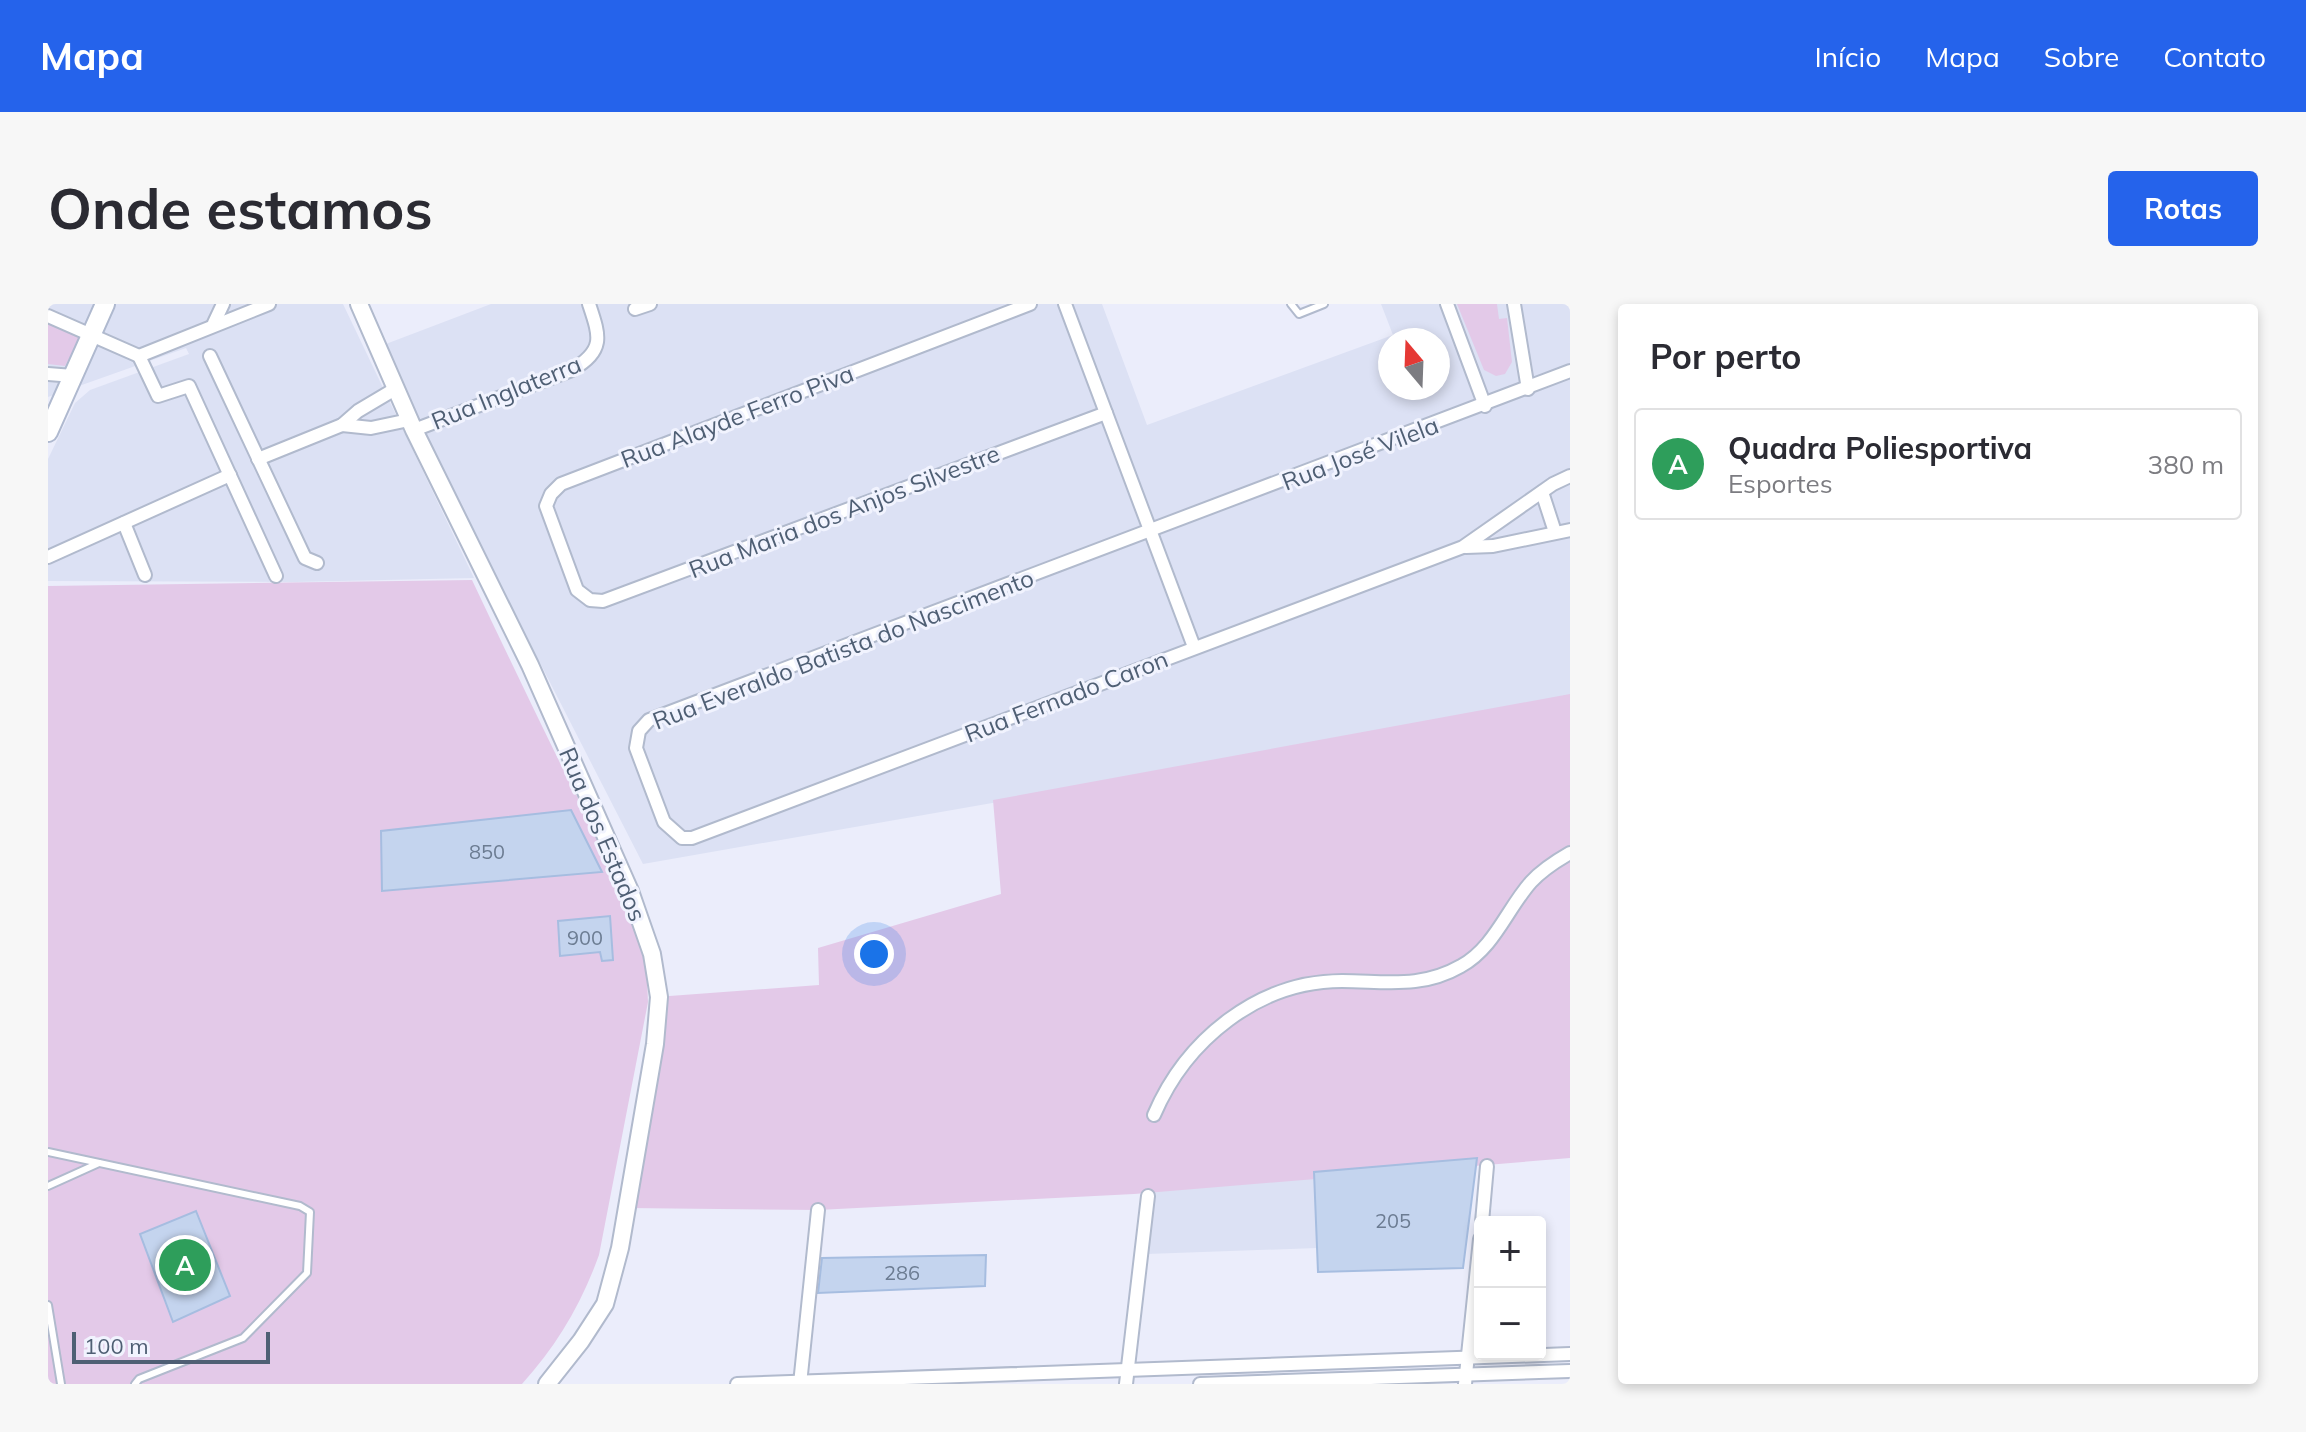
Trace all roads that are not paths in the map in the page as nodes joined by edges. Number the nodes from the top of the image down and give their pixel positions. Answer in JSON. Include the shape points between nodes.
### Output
{"nodes":[{"id":1,"x":105,"y":304,"type":"edge"},
{"id":2,"x":223,"y":304,"type":"edge"},
{"id":3,"x":269,"y":304,"type":"edge"},
{"id":4,"x":359,"y":304,"type":"edge"},
{"id":5,"x":589,"y":304,"type":"edge"},
{"id":6,"x":650,"y":304,"type":"edge"},
{"id":7,"x":1030,"y":304,"type":"edge"},
{"id":8,"x":1065,"y":304,"type":"edge"},
{"id":9,"x":1291,"y":304,"type":"edge"},
{"id":10,"x":1324,"y":304,"type":"edge"},
{"id":11,"x":1447,"y":304,"type":"edge"},
{"id":12,"x":1514,"y":304,"type":"edge"},
{"id":13,"x":635,"y":309,"type":"dead end"},
{"id":14,"x":48,"y":316,"type":"edge"},
{"id":15,"x":214,"y":323,"type":"junction"},
{"id":16,"x":91,"y":335,"type":"junction"},
{"id":17,"x":139,"y":356,"type":"junction"},
{"id":18,"x":210,"y":356,"type":"dead end"},
{"id":19,"x":1570,"y":371,"type":"edge"},
{"id":20,"x":48,"y":374,"type":"edge"},
{"id":21,"x":73,"y":376,"type":"junction"},
{"id":22,"x":395,"y":389,"type":"junction"},
{"id":23,"x":1528,"y":389,"type":"junction"},
{"id":24,"x":1485,"y":406,"type":"junction"},
{"id":25,"x":1106,"y":413,"type":"junction"},
{"id":26,"x":342,"y":425,"type":"junction"},
{"id":27,"x":411,"y":425,"type":"junction"},
{"id":28,"x":48,"y":432,"type":"edge"},
{"id":29,"x":258,"y":459,"type":"junction"},
{"id":30,"x":230,"y":475,"type":"junction"},
{"id":31,"x":1570,"y":476,"type":"edge"},
{"id":32,"x":1542,"y":492,"type":"junction"},
{"id":33,"x":124,"y":523,"type":"junction"},
{"id":34,"x":1570,"y":530,"type":"edge"},
{"id":35,"x":1149,"y":532,"type":"junction"},
{"id":36,"x":1555,"y":532,"type":"junction"},
{"id":37,"x":1463,"y":547,"type":"junction"},
{"id":38,"x":48,"y":557,"type":"edge"},
{"id":39,"x":317,"y":563,"type":"dead end"},
{"id":40,"x":145,"y":575,"type":"dead end"},
{"id":41,"x":276,"y":576,"type":"dead end"},
{"id":42,"x":583,"y":596,"type":"joint"},
{"id":43,"x":1194,"y":647,"type":"junction"},
{"id":44,"x":671,"y":830,"type":"joint"},
{"id":45,"x":1570,"y":853,"type":"edge"},
{"id":46,"x":1154,"y":1115,"type":"dead end"},
{"id":47,"x":48,"y":1152,"type":"edge"},
{"id":48,"x":99,"y":1163,"type":"junction"},
{"id":49,"x":1487,"y":1166,"type":"dead end"},
{"id":50,"x":48,"y":1186,"type":"edge"},
{"id":51,"x":1148,"y":1196,"type":"dead end"},
{"id":52,"x":818,"y":1210,"type":"dead end"},
{"id":53,"x":1483,"y":1216,"type":"edge"},
{"id":54,"x":1475,"y":1288,"type":"edge"},
{"id":55,"x":48,"y":1305,"type":"edge"},
{"id":56,"x":1570,"y":1354,"type":"edge"},
{"id":57,"x":1468,"y":1358,"type":"junction"},
{"id":58,"x":1127,"y":1370,"type":"junction"},
{"id":59,"x":1570,"y":1371,"type":"edge"},
{"id":60,"x":1466,"y":1379,"type":"edge"},
{"id":61,"x":800,"y":1383,"type":"edge"},
{"id":62,"x":61,"y":1384,"type":"edge"},
{"id":63,"x":135,"y":1384,"type":"edge"},
{"id":64,"x":547,"y":1384,"type":"edge"},
{"id":65,"x":737,"y":1384,"type":"edge"},
{"id":66,"x":1126,"y":1384,"type":"edge"},
{"id":67,"x":1200,"y":1384,"type":"edge"}],
"edges":[{"from":1,"to":16,"type":"main road"},
{"from":2,"to":15,"type":"street"},
{"from":3,"to":15,"type":"street"},
{"from":4,"to":22,"type":"street","name":"Rua dos Estados"},
{"from":5,"to":27,"type":"street","name":"Rua Inglaterra","via":[[597,329],[590,358],[572,370]]},
{"from":6,"to":13,"type":"street"},
{"from":7,"to":42,"type":"street","name":"Rua Alayde Ferro Piva","via":[[561,484],[546,506]]},
{"from":8,"to":25,"type":"street"},
{"from":9,"to":10,"type":"lane","via":[[1299,314]]},
{"from":11,"to":24,"type":"street"},
{"from":12,"to":23,"type":"street"},
{"from":14,"to":16,"type":"street"},
{"from":15,"to":17,"type":"street"},
{"from":16,"to":17,"type":"street"},
{"from":16,"to":21,"type":"main road"},
{"from":17,"to":30,"type":"street","via":[[158,396],[189,386]]},
{"from":18,"to":29,"type":"street"},
{"from":19,"to":23,"type":"street","name":"Rua José Vilela"},
{"from":20,"to":21,"type":"street"},
{"from":21,"to":28,"type":"main road"},
{"from":22,"to":26,"type":"street"},
{"from":22,"to":27,"type":"street","name":"Rua dos Estados"},
{"from":23,"to":24,"type":"street","name":"Rua José Vilela"},
{"from":24,"to":35,"type":"street","name":"Rua José Vilela"},
{"from":25,"to":35,"type":"street"},
{"from":25,"to":42,"type":"street","name":"Rua Maria dos Anjos Silvestre","via":[[603,601]]},
{"from":26,"to":27,"type":"street"},
{"from":26,"to":29,"type":"street"},
{"from":27,"to":64,"type":"street","name":"Rua dos Estados","via":[[530,665],[630,891],[652,954],[659,997],[631,1187],[605,1304]]},
{"from":29,"to":39,"type":"street","via":[[305,558]]},
{"from":30,"to":33,"type":"street"},
{"from":30,"to":41,"type":"street"},
{"from":31,"to":32,"type":"street","name":"Rua Fernado Caron"},
{"from":32,"to":36,"type":"street"},
{"from":32,"to":37,"type":"street","name":"Rua Fernado Caron"},
{"from":33,"to":38,"type":"street"},
{"from":33,"to":40,"type":"street"},
{"from":34,"to":36,"type":"street","name":"Rua Fernado Caron"},
{"from":35,"to":43,"type":"street"},
{"from":35,"to":44,"type":"street","name":"Rua Everaldo Batista do Nascimento","via":[[649,720],[639,731],[636,748]]},
{"from":36,"to":37,"type":"street","name":"Rua Fernado Caron"},
{"from":37,"to":43,"type":"street","name":"Rua Fernado Caron"},
{"from":43,"to":44,"type":"street","name":"Rua Fernado Caron","via":[[692,838]]},
{"from":45,"to":46,"type":"street","via":[[1533,880],[1476,956],[1447,974],[1399,984],[1327,981],[1271,994],[1246,1008],[1211,1033],[1178,1069]]},
{"from":47,"to":48,"type":"lane"},
{"from":48,"to":50,"type":"lane"},
{"from":48,"to":63,"type":"lane","via":[[310,1212],[307,1273],[243,1338]]},
{"from":49,"to":53,"type":"street"},
{"from":51,"to":58,"type":"street"},
{"from":52,"to":61,"type":"street"},
{"from":54,"to":57,"type":"street"},
{"from":55,"to":62,"type":"lane"},
{"from":56,"to":57,"type":"street"},
{"from":57,"to":58,"type":"street"},
{"from":57,"to":60,"type":"street"},
{"from":58,"to":61,"type":"street"},
{"from":58,"to":66,"type":"street"},
{"from":59,"to":60,"type":"street"},
{"from":60,"to":67,"type":"street"},
{"from":61,"to":65,"type":"street"}]}
